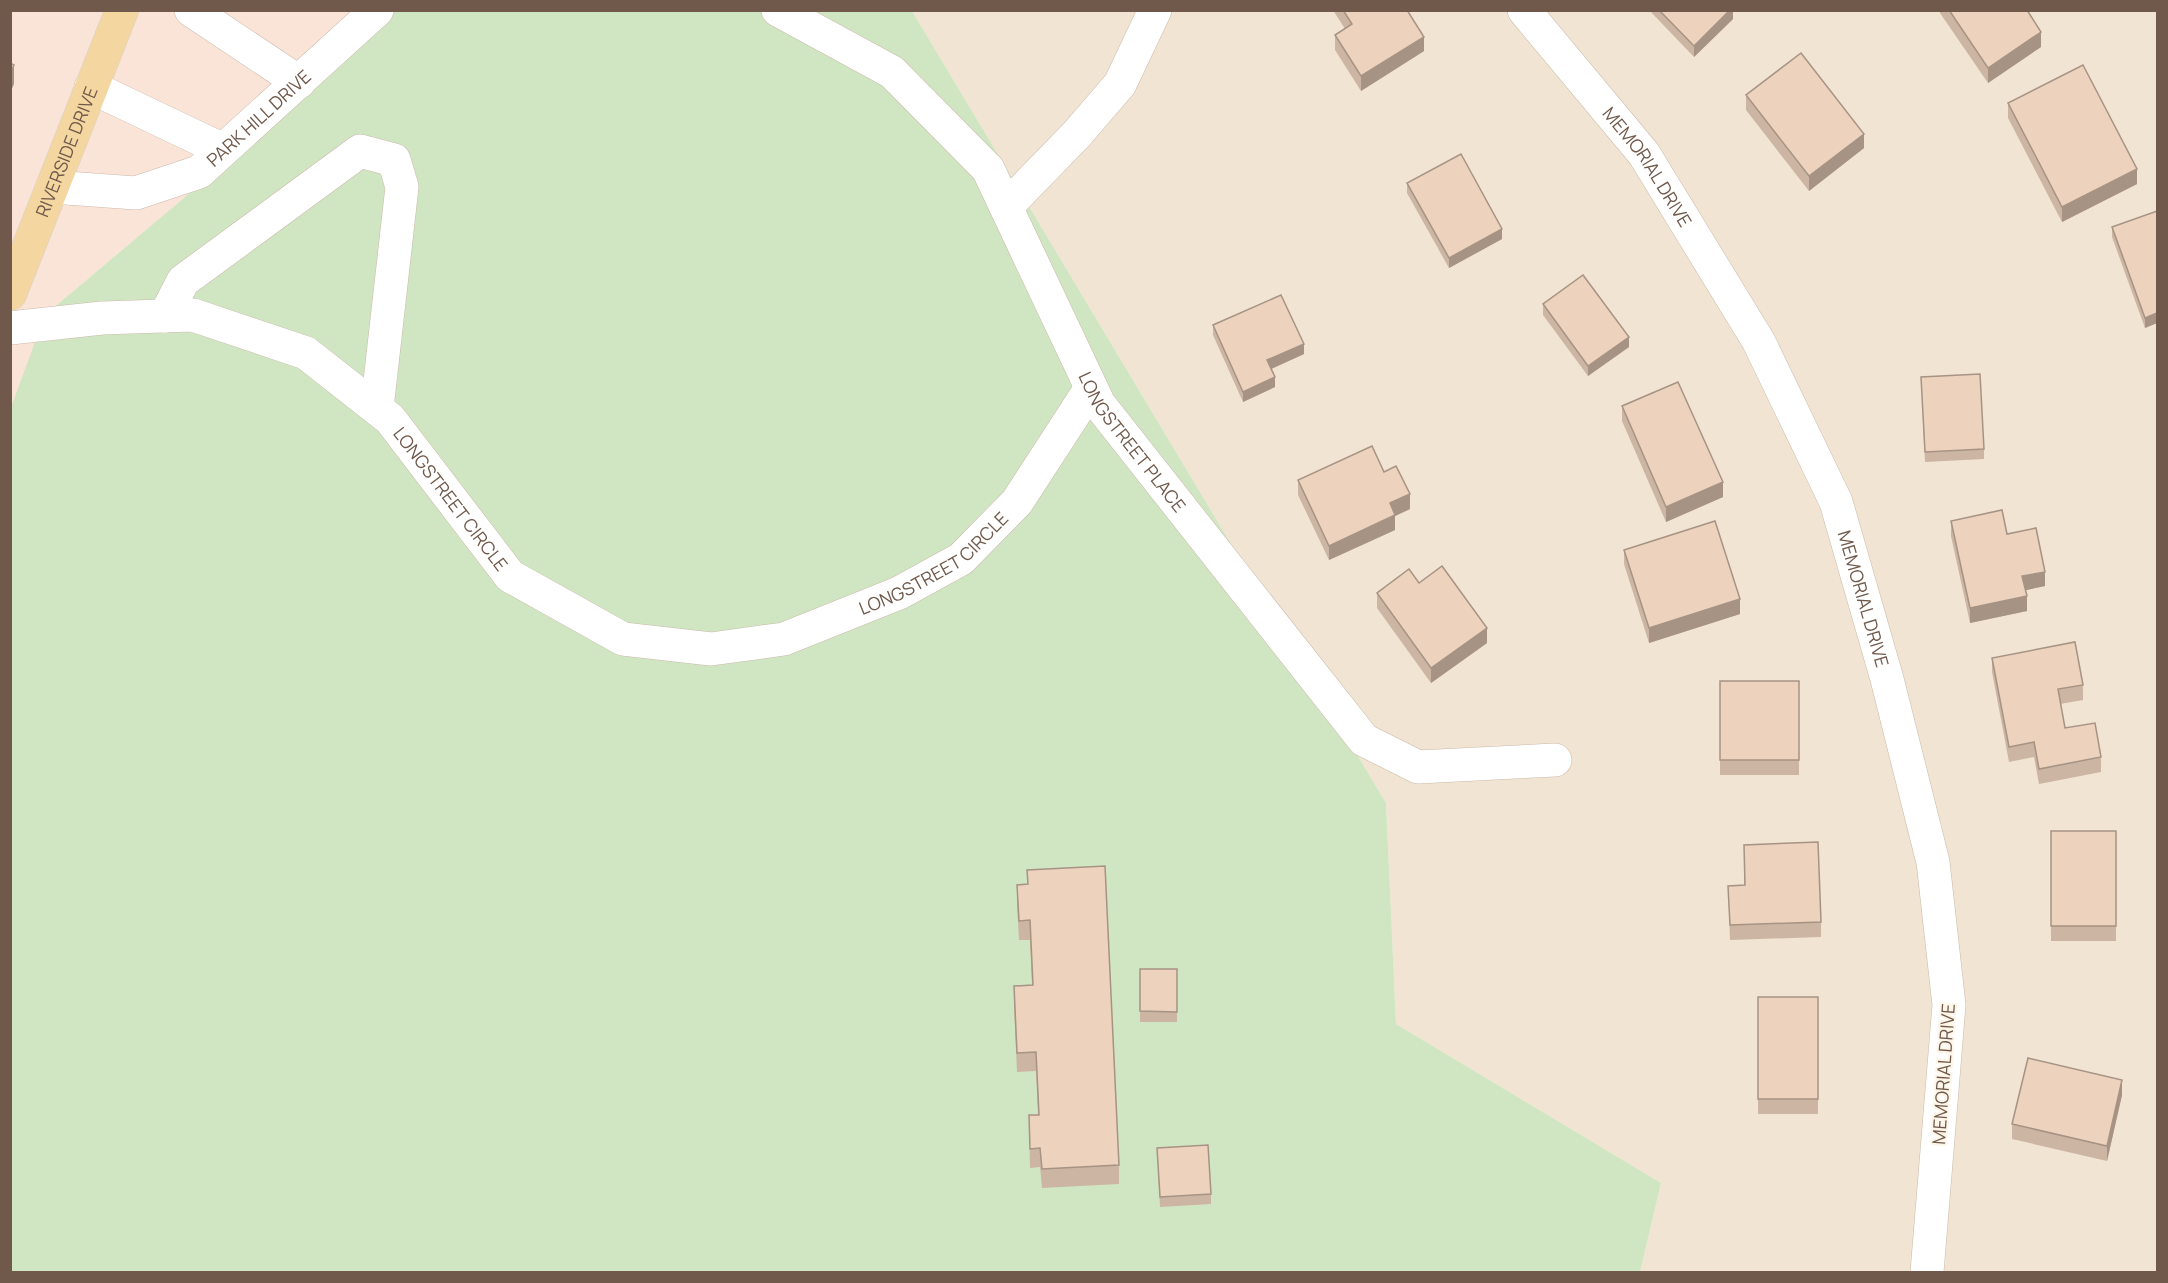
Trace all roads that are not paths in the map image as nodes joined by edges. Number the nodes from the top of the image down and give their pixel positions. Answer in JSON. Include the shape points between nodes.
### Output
{"nodes":[{"id":1,"x":122,"y":10,"type":"edge"},
{"id":2,"x":191,"y":10,"type":"edge"},
{"id":3,"x":376,"y":10,"type":"edge"},
{"id":4,"x":778,"y":10,"type":"edge"},
{"id":5,"x":1155,"y":10,"type":"edge"},
{"id":6,"x":1524,"y":10,"type":"edge"},
{"id":7,"x":298,"y":82,"type":"junction"},
{"id":8,"x":91,"y":87,"type":"junction"},
{"id":9,"x":223,"y":150,"type":"junction"},
{"id":10,"x":52,"y":187,"type":"junction"},
{"id":11,"x":1006,"y":207,"type":"junction"},
{"id":12,"x":10,"y":294,"type":"edge"},
{"id":13,"x":165,"y":316,"type":"junction"},
{"id":14,"x":10,"y":328,"type":"edge"},
{"id":15,"x":1091,"y":388,"type":"junction"},
{"id":16,"x":377,"y":408,"type":"junction"},
{"id":17,"x":1555,"y":760,"type":"dead end"},
{"id":18,"x":1927,"y":1272,"type":"edge"}],
"edges":[{"from":1,"to":8,"type":"main road","name":"RIVERSIDE DRIVE"},
{"from":2,"to":7,"type":"street"},
{"from":3,"to":7,"type":"street","name":"PARK HILL DRIVE"},
{"from":4,"to":11,"type":"street","name":"LONGSTREET PLACE","via":[[892,72],[988,169]]},
{"from":5,"to":11,"type":"street","via":[[1120,84]]},
{"from":6,"to":18,"type":"street","name":"MEMORIAL DRIVE","via":[[1644,154],[1759,342],[1836,502],[1887,679],[1933,862],[1950,1005]]},
{"from":7,"to":9,"type":"street","name":"PARK HILL DRIVE"},
{"from":8,"to":9,"type":"street"},
{"from":8,"to":10,"type":"main road","name":"RIVERSIDE DRIVE"},
{"from":9,"to":10,"type":"street","name":"PARK HILL DRIVE","via":[[199,172],[136,194]]},
{"from":10,"to":12,"type":"main road","name":"RIVERSIDE DRIVE"},
{"from":11,"to":15,"type":"street","name":"LONGSTREET PLACE"},
{"from":13,"to":14,"type":"street","name":"LONGSTREET CIRCLE"},
{"from":13,"to":16,"type":"street","name":"LONGSTREET CIRCLE","via":[[193,315],[306,353]]},
{"from":13,"to":16,"type":"street","via":[[183,280],[360,151],[394,160],[402,187]]},
{"from":15,"to":16,"type":"street","name":"LONGSTREET CIRCLE","via":[[1017,502],[961,559],[899,593],[784,639],[711,649],[623,639],[510,576],[390,419]]},
{"from":15,"to":17,"type":"street","name":"LONGSTREET PLACE","via":[[1099,404],[1364,740],[1418,767]]}]}
